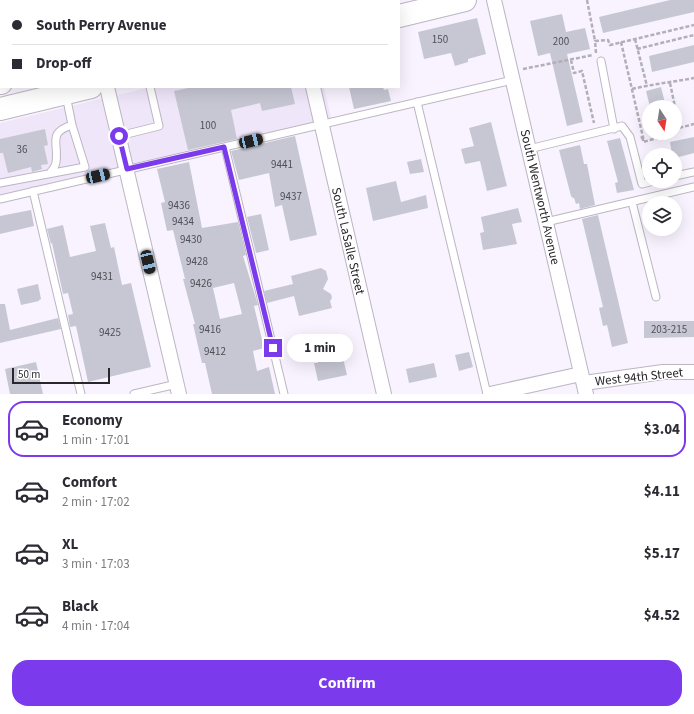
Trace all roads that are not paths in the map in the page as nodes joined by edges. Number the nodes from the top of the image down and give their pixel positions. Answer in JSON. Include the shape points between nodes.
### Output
{"nodes":[{"id":1,"x":465,"y":0,"type":"edge"},
{"id":2,"x":494,"y":0,"type":"edge"},
{"id":3,"x":400,"y":16,"type":"edge"},
{"id":4,"x":601,"y":62,"type":"dead end"},
{"id":5,"x":513,"y":80,"type":"junction"},
{"id":6,"x":88,"y":88,"type":"edge"},
{"id":7,"x":107,"y":88,"type":"edge"},
{"id":8,"x":150,"y":88,"type":"edge"},
{"id":9,"x":313,"y":88,"type":"edge"},
{"id":10,"x":65,"y":93,"type":"junction"},
{"id":11,"x":417,"y":102,"type":"junction"},
{"id":12,"x":0,"y":109,"type":"edge"},
{"id":13,"x":322,"y":124,"type":"junction"},
{"id":14,"x":72,"y":125,"type":"junction"},
{"id":15,"x":614,"y":129,"type":"junction"},
{"id":16,"x":119,"y":136,"type":"junction"},
{"id":17,"x":224,"y":147,"type":"junction"},
{"id":18,"x":529,"y":149,"type":"junction"},
{"id":19,"x":127,"y":169,"type":"junction"},
{"id":20,"x":694,"y":172,"type":"edge"},
{"id":21,"x":50,"y":173,"type":"junction"},
{"id":22,"x":682,"y":175,"type":"edge"},
{"id":23,"x":0,"y":183,"type":"edge"},
{"id":24,"x":642,"y":184,"type":"edge"},
{"id":25,"x":694,"y":187,"type":"edge"},
{"id":26,"x":33,"y":191,"type":"junction"},
{"id":27,"x":0,"y":199,"type":"edge"},
{"id":28,"x":632,"y":202,"type":"junction"},
{"id":29,"x":546,"y":222,"type":"junction"},
{"id":30,"x":656,"y":297,"type":"dead end"},
{"id":31,"x":694,"y":372,"type":"edge"},
{"id":32,"x":584,"y":384,"type":"edge"},
{"id":33,"x":178,"y":389,"type":"edge"},
{"id":34,"x":81,"y":394,"type":"edge"},
{"id":35,"x":134,"y":394,"type":"edge"},
{"id":36,"x":284,"y":394,"type":"edge"},
{"id":37,"x":384,"y":394,"type":"edge"},
{"id":38,"x":489,"y":394,"type":"edge"}],
"edges":[{"from":1,"to":3,"type":"main road"},
{"from":2,"to":5,"type":"street","name":"South Wentworth Avenue"},
{"from":4,"to":15,"type":"lane"},
{"from":5,"to":11,"type":"lane"},
{"from":5,"to":18,"type":"street","name":"South Wentworth Avenue"},
{"from":6,"to":10,"type":"main road"},
{"from":7,"to":16,"type":"street"},
{"from":8,"to":16,"type":"lane","via":[[159,126]]},
{"from":9,"to":13,"type":"street","name":"South LaSalle Street"},
{"from":10,"to":12,"type":"main road"},
{"from":10,"to":14,"type":"lane"},
{"from":11,"to":13,"type":"lane"},
{"from":11,"to":38,"type":"lane"},
{"from":13,"to":17,"type":"lane"},
{"from":13,"to":37,"type":"street","name":"South LaSalle Street"},
{"from":14,"to":21,"type":"lane","via":[[61,129],[56,135],[56,164]]},
{"from":14,"to":21,"type":"lane","via":[[85,167]]},
{"from":15,"to":18,"type":"lane"},
{"from":15,"to":24,"type":"lane","via":[[622,126],[630,137]]},
{"from":16,"to":19,"type":"street"},
{"from":17,"to":19,"type":"lane"},
{"from":17,"to":36,"type":"lane"},
{"from":18,"to":29,"type":"street","name":"South Wentworth Avenue"},
{"from":19,"to":26,"type":"lane"},
{"from":19,"to":33,"type":"street"},
{"from":20,"to":22,"type":"lane"},
{"from":21,"to":23,"type":"lane"},
{"from":25,"to":28,"type":"lane"},
{"from":26,"to":27,"type":"lane"},
{"from":26,"to":34,"type":"lane"},
{"from":28,"to":29,"type":"lane"},
{"from":28,"to":30,"type":"lane"},
{"from":29,"to":32,"type":"street","name":"South Wentworth Avenue"},
{"from":31,"to":32,"type":"street","name":"West 94th Street","via":[[663,372]]},
{"from":32,"to":38,"type":"street","name":"West 94th Street"},
{"from":33,"to":35,"type":"lane"}]}
